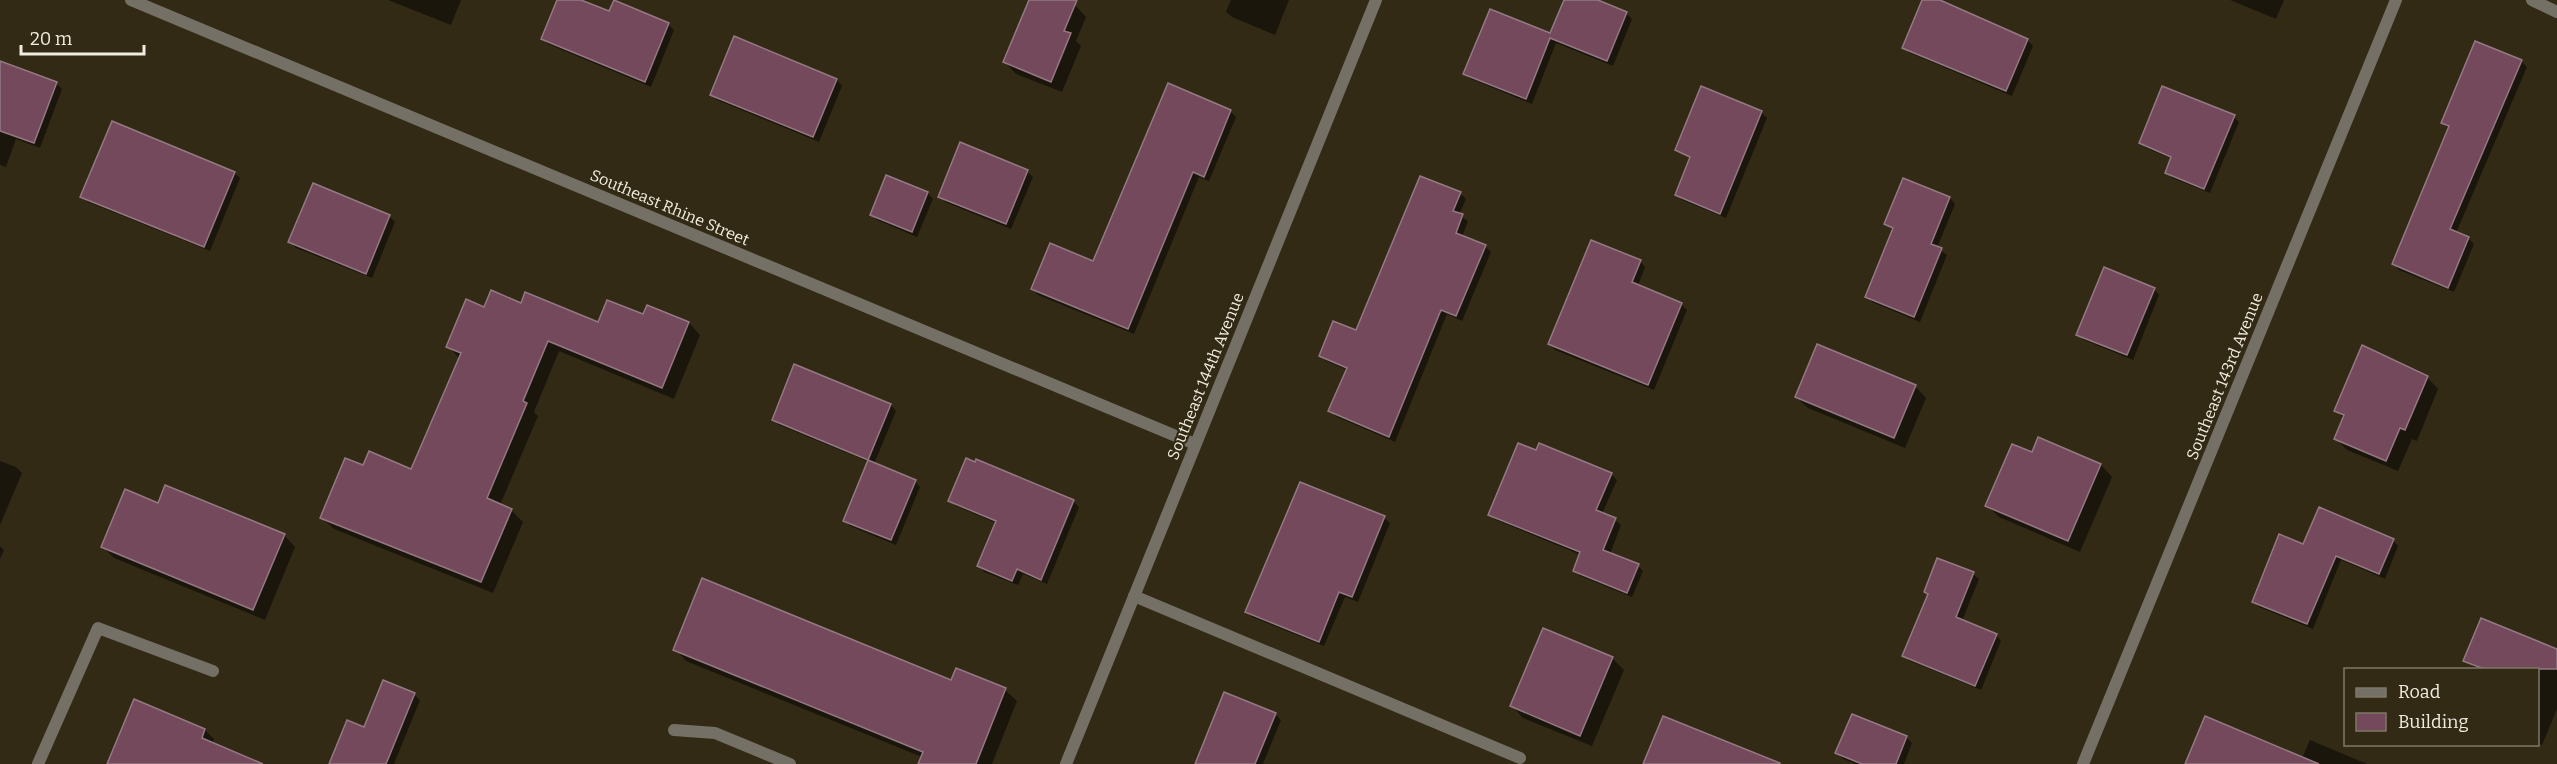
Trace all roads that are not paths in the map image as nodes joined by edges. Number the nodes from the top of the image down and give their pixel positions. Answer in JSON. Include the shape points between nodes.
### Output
{"nodes":[{"id":1,"x":131,"y":0,"type":"edge"},
{"id":2,"x":1376,"y":0,"type":"edge"},
{"id":3,"x":2396,"y":0,"type":"edge"},
{"id":4,"x":2532,"y":0,"type":"edge"},
{"id":5,"x":2557,"y":12,"type":"edge"},
{"id":6,"x":1196,"y":444,"type":"junction"},
{"id":7,"x":1134,"y":596,"type":"junction"},
{"id":8,"x":213,"y":671,"type":"dead end"},
{"id":9,"x":674,"y":730,"type":"dead end"},
{"id":10,"x":1520,"y":758,"type":"dead end"},
{"id":11,"x":38,"y":764,"type":"edge"},
{"id":12,"x":790,"y":764,"type":"edge"},
{"id":13,"x":1065,"y":764,"type":"edge"},
{"id":14,"x":2083,"y":764,"type":"edge"}],
"edges":[{"from":1,"to":6,"type":"street","name":"Southeast Rhine Street"},
{"from":2,"to":6,"type":"street","name":"Southeast 144th Avenue"},
{"from":3,"to":14,"type":"street","name":"Southeast 143rd Avenue"},
{"from":4,"to":5,"type":"street"},
{"from":6,"to":7,"type":"street","name":"Southeast 144th Avenue"},
{"from":7,"to":10,"type":"street"},
{"from":7,"to":13,"type":"street","name":"Southeast 144th Avenue"},
{"from":8,"to":11,"type":"street","via":[[98,628]]},
{"from":9,"to":12,"type":"street","via":[[715,733]]}]}
